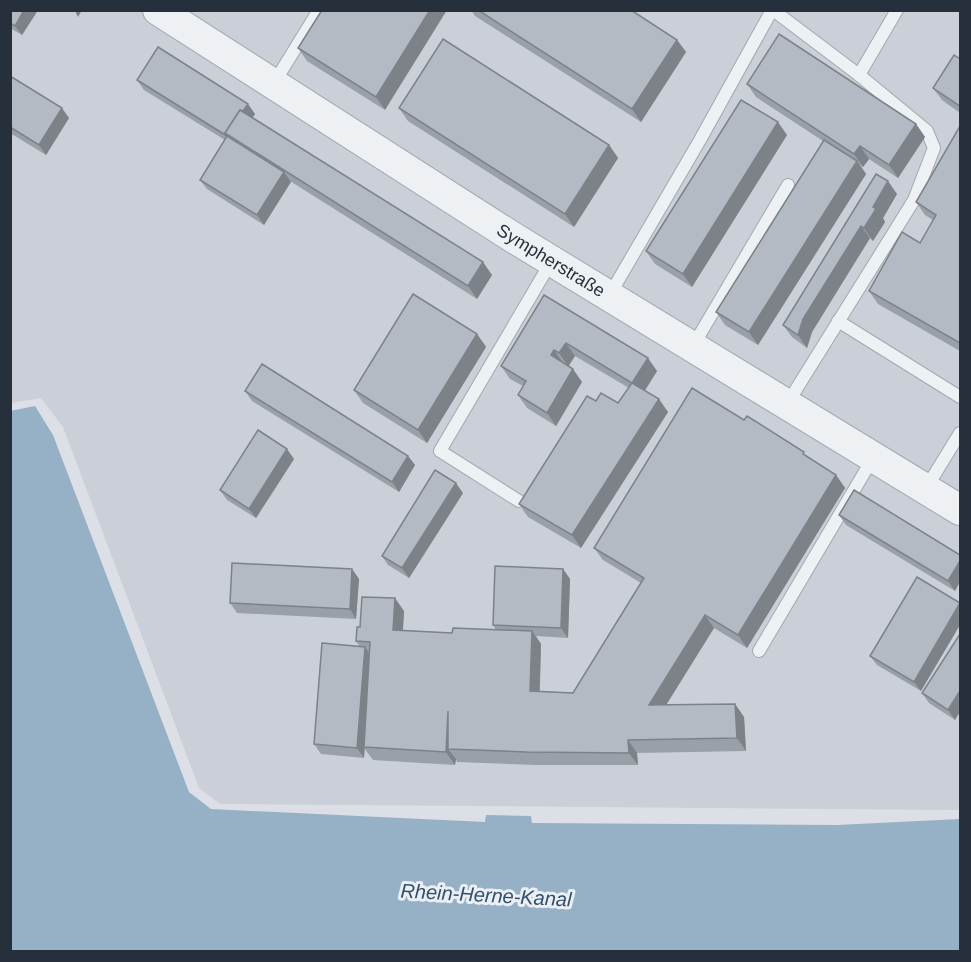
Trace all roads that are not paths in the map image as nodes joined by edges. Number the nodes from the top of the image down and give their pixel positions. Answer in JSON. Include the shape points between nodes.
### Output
{"nodes":[{"id":1,"x":158,"y":10,"type":"edge"},
{"id":2,"x":320,"y":10,"type":"edge"},
{"id":3,"x":772,"y":10,"type":"edge"},
{"id":4,"x":897,"y":10,"type":"edge"},
{"id":5,"x":859,"y":75,"type":"junction"},
{"id":6,"x":273,"y":84,"type":"junction"},
{"id":7,"x":788,"y":185,"type":"dead end"},
{"id":8,"x":552,"y":261,"type":"junction"},
{"id":9,"x":609,"y":296,"type":"junction"},
{"id":10,"x":838,"y":321,"type":"junction"},
{"id":11,"x":692,"y":347,"type":"junction"},
{"id":12,"x":960,"y":397,"type":"edge"},
{"id":13,"x":787,"y":405,"type":"junction"},
{"id":14,"x":960,"y":433,"type":"edge"},
{"id":15,"x":873,"y":457,"type":"junction"},
{"id":16,"x":519,"y":501,"type":"edge"},
{"id":17,"x":949,"y":504,"type":"edge"},
{"id":18,"x":759,"y":651,"type":"dead end"}],
"edges":[{"from":1,"to":6,"type":"street","name":"Sympherstraße"},
{"from":2,"to":6,"type":"lane"},
{"from":3,"to":5,"type":"lane"},
{"from":3,"to":9,"type":"lane"},
{"from":4,"to":5,"type":"lane"},
{"from":5,"to":10,"type":"lane","via":[[927,131],[934,148],[914,200]]},
{"from":6,"to":8,"type":"street","name":"Sympherstraße"},
{"from":7,"to":11,"type":"lane"},
{"from":8,"to":9,"type":"street","name":"Sympherstraße"},
{"from":8,"to":16,"type":"lane","via":[[440,451]]},
{"from":9,"to":11,"type":"street","name":"Sympherstraße"},
{"from":10,"to":12,"type":"lane"},
{"from":10,"to":13,"type":"lane"},
{"from":11,"to":13,"type":"street","name":"Sympherstraße"},
{"from":13,"to":15,"type":"street","name":"Sympherstraße"},
{"from":14,"to":17,"type":"lane"},
{"from":15,"to":17,"type":"street","name":"Sympherstraße"},
{"from":15,"to":18,"type":"lane"}]}
